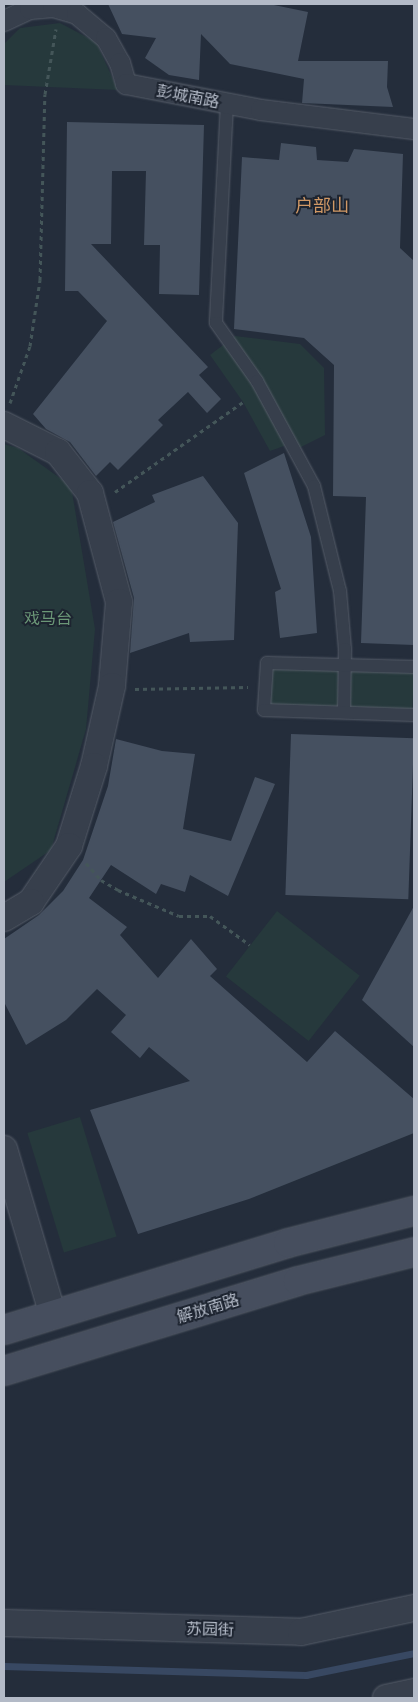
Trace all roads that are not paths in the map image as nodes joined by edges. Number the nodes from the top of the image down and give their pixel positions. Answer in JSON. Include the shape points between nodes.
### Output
{"nodes":[{"id":1,"x":4,"y":21,"type":"edge"},
{"id":2,"x":227,"y":103,"type":"junction"},
{"id":3,"x":414,"y":129,"type":"edge"},
{"id":4,"x":5,"y":417,"type":"edge"},
{"id":5,"x":345,"y":664,"type":"junction"},
{"id":6,"x":414,"y":667,"type":"edge"},
{"id":7,"x":344,"y":712,"type":"junction"},
{"id":8,"x":414,"y":714,"type":"edge"},
{"id":9,"x":4,"y":918,"type":"edge"},
{"id":10,"x":4,"y":1149,"type":"edge"},
{"id":11,"x":414,"y":1212,"type":"edge"},
{"id":12,"x":414,"y":1252,"type":"edge"},
{"id":13,"x":53,"y":1315,"type":"junction"},
{"id":14,"x":4,"y":1330,"type":"edge"},
{"id":15,"x":4,"y":1370,"type":"edge"},
{"id":16,"x":414,"y":1608,"type":"edge"},
{"id":17,"x":4,"y":1623,"type":"edge"},
{"id":18,"x":414,"y":1692,"type":"edge"},
{"id":19,"x":386,"y":1698,"type":"edge"}],
"edges":[{"from":1,"to":2,"type":"street","name":"彭城南路","via":[[30,9],[59,9],[77,14],[106,38],[120,63],[126,84]]},
{"from":2,"to":3,"type":"street","name":"彭城南路"},
{"from":2,"to":5,"type":"lane","via":[[216,323],[256,381],[314,486],[340,591]]},
{"from":4,"to":9,"type":"street","via":[[58,452],[90,493],[119,602],[112,686],[94,766],[69,846],[31,902]]},
{"from":5,"to":6,"type":"lane"},
{"from":5,"to":7,"type":"lane"},
{"from":5,"to":7,"type":"lane","via":[[267,662],[264,710]]},
{"from":7,"to":8,"type":"lane"},
{"from":10,"to":13,"type":"street"},
{"from":11,"to":13,"type":"main road","via":[[288,1243]]},
{"from":12,"to":15,"type":"main road","name":"解放南路","via":[[298,1281]]},
{"from":13,"to":14,"type":"main road"},
{"from":16,"to":17,"type":"street","name":"苏园街","via":[[301,1632]]},
{"from":18,"to":19,"type":"street"}]}
